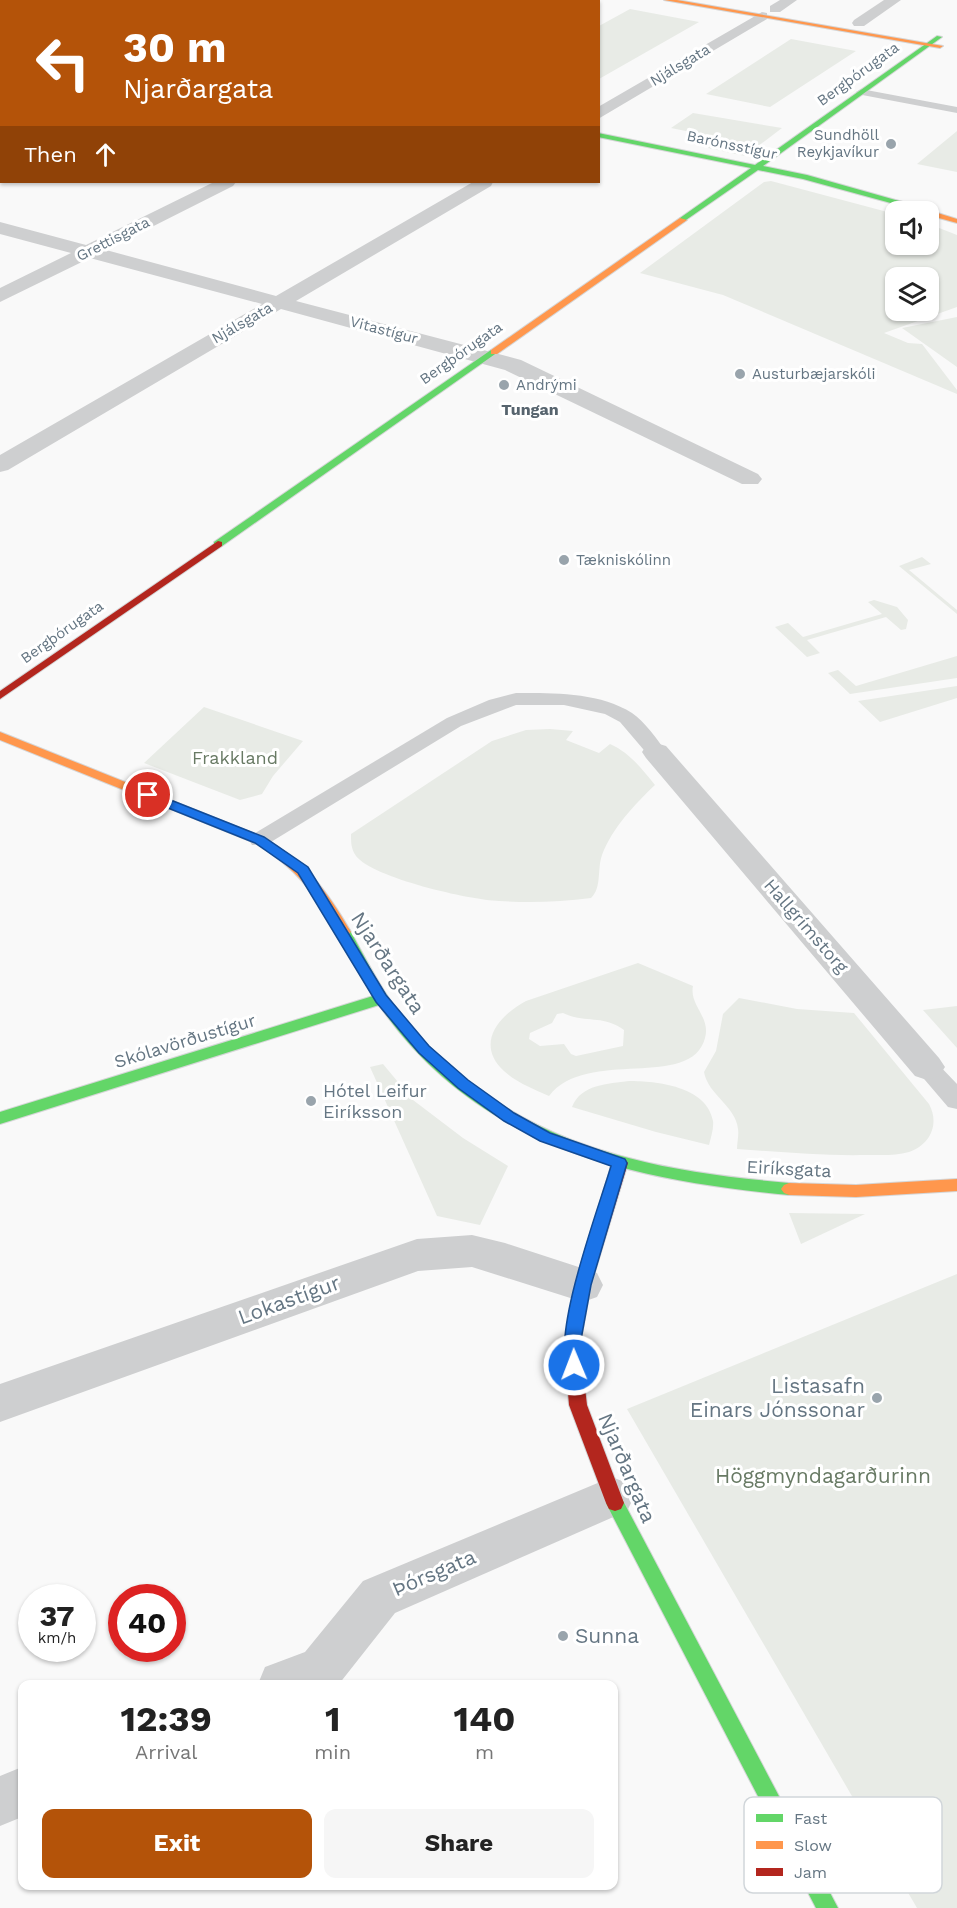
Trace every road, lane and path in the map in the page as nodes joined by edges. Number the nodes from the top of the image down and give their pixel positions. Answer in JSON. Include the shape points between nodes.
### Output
{"nodes":[{"id":1,"x":667,"y":0,"type":"edge"},
{"id":2,"x":725,"y":0,"type":"edge"},
{"id":3,"x":790,"y":0,"type":"edge"},
{"id":4,"x":894,"y":0,"type":"edge"},
{"id":5,"x":769,"y":13,"type":"junction"},
{"id":6,"x":859,"y":23,"type":"junction"},
{"id":7,"x":957,"y":40,"type":"edge"},
{"id":8,"x":934,"y":41,"type":"junction"},
{"id":9,"x":957,"y":49,"type":"edge"},
{"id":10,"x":861,"y":92,"type":"junction"},
{"id":11,"x":957,"y":110,"type":"edge"},
{"id":12,"x":600,"y":113,"type":"edge"},
{"id":13,"x":600,"y":135,"type":"edge"},
{"id":14,"x":758,"y":167,"type":"junction"},
{"id":15,"x":225,"y":183,"type":"edge"},
{"id":16,"x":483,"y":183,"type":"edge"},
{"id":17,"x":897,"y":201,"type":"edge"},
{"id":18,"x":939,"y":215,"type":"edge"},
{"id":19,"x":957,"y":221,"type":"edge"},
{"id":20,"x":0,"y":228,"type":"edge"},
{"id":21,"x":88,"y":252,"type":"junction"},
{"id":22,"x":0,"y":296,"type":"edge"},
{"id":23,"x":278,"y":302,"type":"junction"},
{"id":24,"x":485,"y":357,"type":"junction"},
{"id":25,"x":0,"y":465,"type":"edge"},
{"id":26,"x":750,"y":479,"type":"dead end"},
{"id":27,"x":0,"y":696,"type":"edge"},
{"id":28,"x":0,"y":735,"type":"edge"},
{"id":29,"x":656,"y":752,"type":"joint"},
{"id":30,"x":259,"y":840,"type":"junction"},
{"id":31,"x":381,"y":999,"type":"junction"},
{"id":32,"x":927,"y":1067,"type":"joint"},
{"id":33,"x":957,"y":1100,"type":"edge"},
{"id":34,"x":0,"y":1118,"type":"edge"},
{"id":35,"x":620,"y":1163,"type":"junction"},
{"id":36,"x":957,"y":1185,"type":"edge"},
{"id":37,"x":583,"y":1285,"type":"junction"},
{"id":38,"x":0,"y":1403,"type":"edge"},
{"id":39,"x":612,"y":1497,"type":"junction"},
{"id":40,"x":292,"y":1680,"type":"edge"},
{"id":41,"x":18,"y":1794,"type":"edge"},
{"id":42,"x":769,"y":1797,"type":"edge"},
{"id":43,"x":0,"y":1801,"type":"edge"},
{"id":44,"x":819,"y":1893,"type":"edge"},
{"id":45,"x":827,"y":1908,"type":"edge"}],
"edges":[{"from":1,"to":5,"type":"street"},
{"from":2,"to":5,"type":"street"},
{"from":3,"to":5,"type":"street","name":"Njálsgata"},
{"from":4,"to":6,"type":"street"},
{"from":5,"to":6,"type":"street"},
{"from":5,"to":8,"type":"street"},
{"from":5,"to":12,"type":"street","name":"Njálsgata"},
{"from":6,"to":8,"type":"street"},
{"from":7,"to":8,"type":"street"},
{"from":8,"to":9,"type":"street"},
{"from":8,"to":10,"type":"street","name":"Bergþórugata"},
{"from":10,"to":11,"type":"lane"},
{"from":10,"to":14,"type":"street","name":"Bergþórugata"},
{"from":13,"to":14,"type":"street","name":"Barónsstígur"},
{"from":14,"to":17,"type":"street","name":"Barónsstígur"},
{"from":14,"to":24,"type":"street","name":"Bergþórugata"},
{"from":15,"to":21,"type":"street","name":"Grettisgata"},
{"from":16,"to":23,"type":"street","name":"Njálsgata"},
{"from":18,"to":19,"type":"street","name":"Barónsstígur"},
{"from":20,"to":21,"type":"street","name":"Vitastígur"},
{"from":21,"to":22,"type":"street","name":"Grettisgata"},
{"from":21,"to":23,"type":"street","name":"Vitastígur"},
{"from":23,"to":24,"type":"street","name":"Vitastígur"},
{"from":23,"to":25,"type":"street","name":"Njálsgata"},
{"from":24,"to":26,"type":"street","name":"Vitastígur","via":[[528,371]]},
{"from":24,"to":27,"type":"street","name":"Bergþórugata"},
{"from":28,"to":30,"type":"street"},
{"from":29,"to":30,"type":"lane","via":[[627,718],[611,710],[564,699],[516,699],[454,722]]},
{"from":29,"to":32,"type":"street","name":"Hallgrímstorg"},
{"from":30,"to":31,"type":"street","name":"Njarðargata","via":[[303,870]]},
{"from":31,"to":34,"type":"street","name":"Skólavörðustígur"},
{"from":31,"to":35,"type":"street","name":"Njarðargata","via":[[424,1050],[486,1102],[545,1137]]},
{"from":32,"to":33,"type":"lane","name":"Hallgrímstorg"},
{"from":35,"to":36,"type":"street","name":"Eiríksgata","via":[[712,1182],[762,1186],[879,1191]]},
{"from":35,"to":37,"type":"street","name":"Njarðargata"},
{"from":37,"to":38,"type":"street","name":"Lokastígur","via":[[472,1251],[417,1255]]},
{"from":37,"to":39,"type":"street","name":"Njarðargata","via":[[572,1345],[578,1405]]},
{"from":39,"to":40,"type":"street","name":"Þórsgata","via":[[379,1597],[321,1669]]},
{"from":39,"to":42,"type":"street","name":"Njarðargata"},
{"from":41,"to":43,"type":"street"},
{"from":44,"to":45,"type":"street","name":"Njarðargata"}]}
